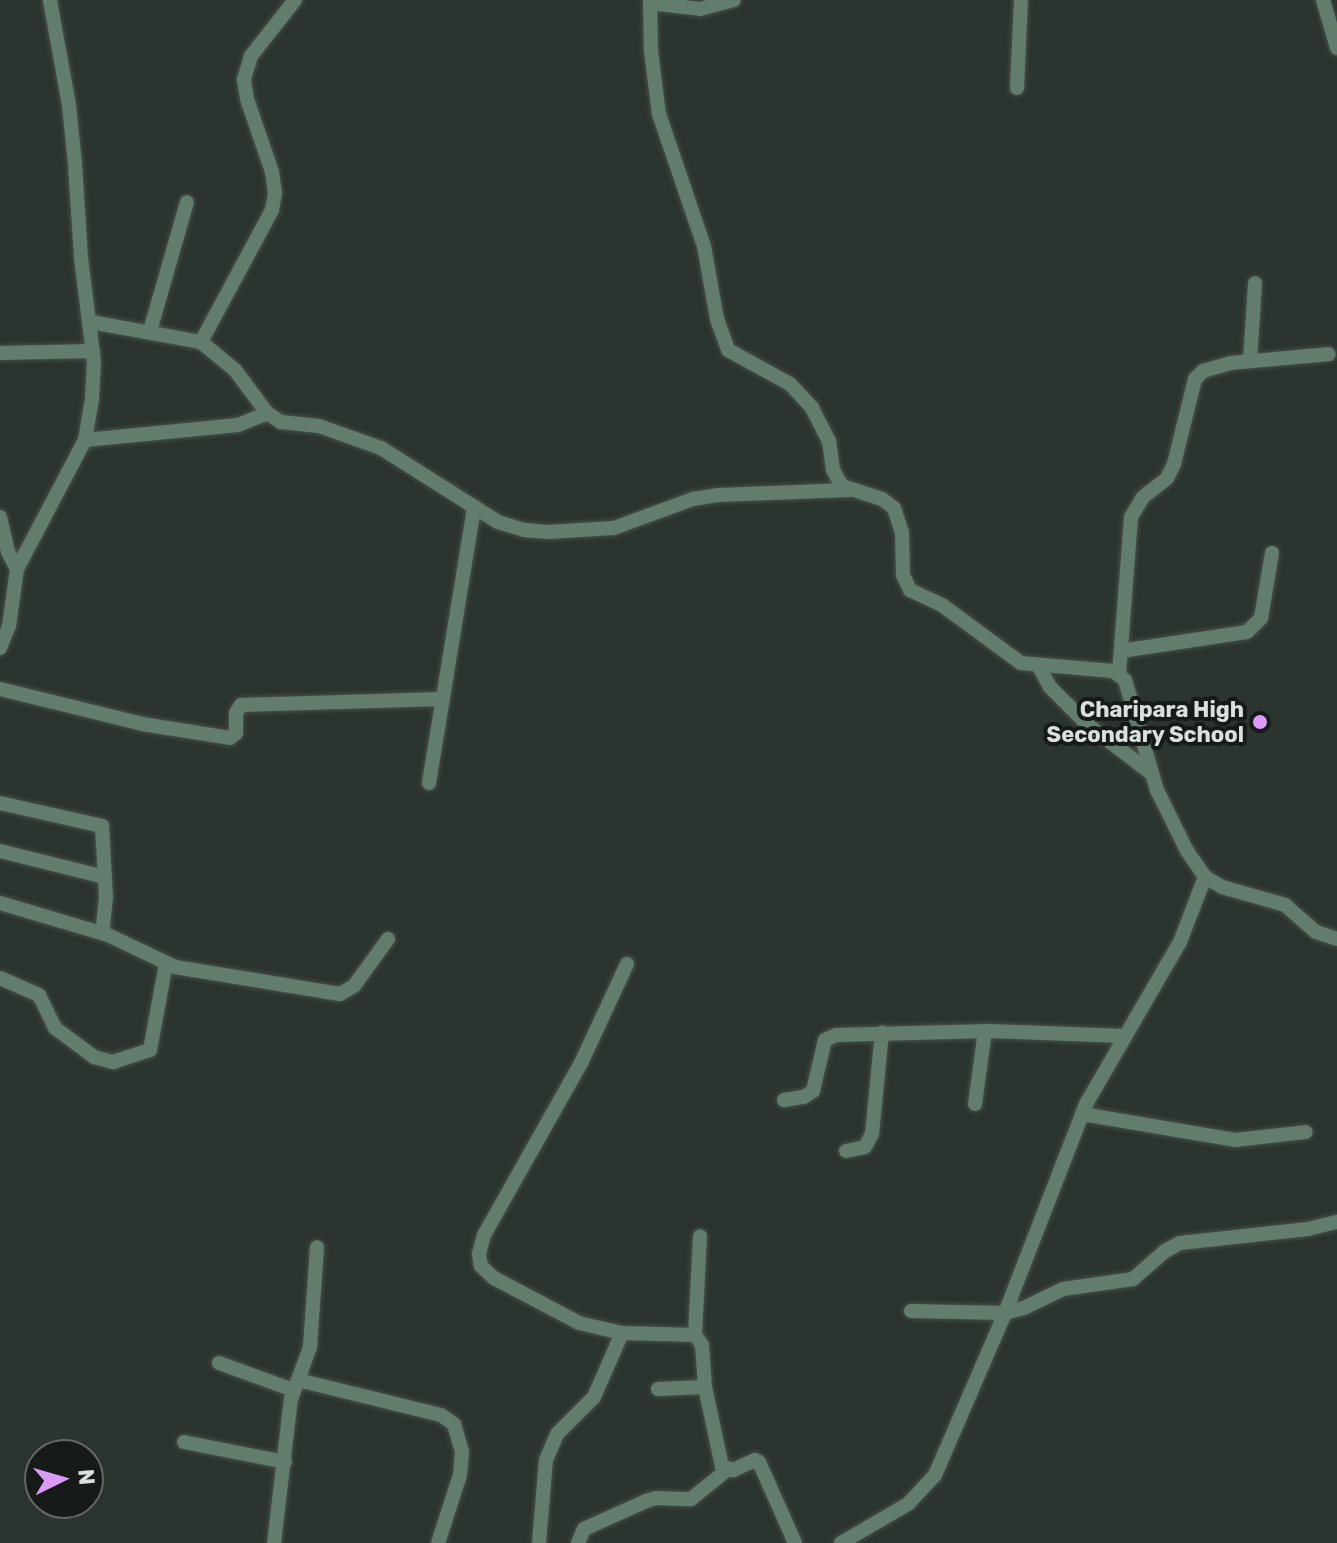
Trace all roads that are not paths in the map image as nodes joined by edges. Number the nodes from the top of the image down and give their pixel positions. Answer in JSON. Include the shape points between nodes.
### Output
{"nodes":[{"id":1,"x":50,"y":0,"type":"edge"},
{"id":2,"x":295,"y":0,"type":"edge"},
{"id":3,"x":734,"y":0,"type":"edge"},
{"id":4,"x":1021,"y":0,"type":"edge"},
{"id":5,"x":1323,"y":0,"type":"edge"},
{"id":6,"x":650,"y":2,"type":"edge"},
{"id":7,"x":1337,"y":48,"type":"edge"},
{"id":8,"x":1017,"y":88,"type":"dead end"},
{"id":9,"x":187,"y":202,"type":"dead end"},
{"id":10,"x":1255,"y":283,"type":"dead end"},
{"id":11,"x":91,"y":322,"type":"junction"},
{"id":12,"x":150,"y":331,"type":"junction"},
{"id":13,"x":201,"y":342,"type":"junction"},
{"id":14,"x":93,"y":351,"type":"junction"},
{"id":15,"x":0,"y":353,"type":"edge"},
{"id":16,"x":1329,"y":354,"type":"dead end"},
{"id":17,"x":1250,"y":361,"type":"junction"},
{"id":18,"x":267,"y":413,"type":"junction"},
{"id":19,"x":85,"y":440,"type":"junction"},
{"id":20,"x":849,"y":490,"type":"junction"},
{"id":21,"x":474,"y":507,"type":"junction"},
{"id":22,"x":0,"y":517,"type":"edge"},
{"id":23,"x":1272,"y":553,"type":"dead end"},
{"id":24,"x":17,"y":569,"type":"junction"},
{"id":25,"x":0,"y":648,"type":"edge"},
{"id":26,"x":1121,"y":651,"type":"junction"},
{"id":27,"x":1039,"y":667,"type":"junction"},
{"id":28,"x":1119,"y":674,"type":"junction"},
{"id":29,"x":0,"y":689,"type":"edge"},
{"id":30,"x":442,"y":699,"type":"junction"},
{"id":31,"x":1151,"y":773,"type":"junction"},
{"id":32,"x":429,"y":783,"type":"dead end"},
{"id":33,"x":0,"y":803,"type":"edge"},
{"id":34,"x":0,"y":851,"type":"edge"},
{"id":35,"x":105,"y":877,"type":"junction"},
{"id":36,"x":1205,"y":877,"type":"junction"},
{"id":37,"x":0,"y":903,"type":"edge"},
{"id":38,"x":102,"y":933,"type":"junction"},
{"id":39,"x":388,"y":939,"type":"dead end"},
{"id":40,"x":1337,"y":939,"type":"edge"},
{"id":41,"x":166,"y":964,"type":"junction"},
{"id":42,"x":627,"y":964,"type":"dead end"},
{"id":43,"x":0,"y":978,"type":"edge"},
{"id":44,"x":985,"y":1031,"type":"junction"},
{"id":45,"x":882,"y":1032,"type":"junction"},
{"id":46,"x":1125,"y":1036,"type":"junction"},
{"id":47,"x":784,"y":1100,"type":"dead end"},
{"id":48,"x":975,"y":1104,"type":"dead end"},
{"id":49,"x":1082,"y":1114,"type":"junction"},
{"id":50,"x":1306,"y":1132,"type":"dead end"},
{"id":51,"x":846,"y":1151,"type":"dead end"},
{"id":52,"x":1337,"y":1222,"type":"edge"},
{"id":53,"x":700,"y":1236,"type":"dead end"},
{"id":54,"x":317,"y":1247,"type":"dead end"},
{"id":55,"x":911,"y":1311,"type":"dead end"},
{"id":56,"x":1005,"y":1313,"type":"junction"},
{"id":57,"x":622,"y":1333,"type":"junction"},
{"id":58,"x":695,"y":1335,"type":"junction"},
{"id":59,"x":219,"y":1363,"type":"dead end"},
{"id":60,"x":296,"y":1385,"type":"junction"},
{"id":61,"x":705,"y":1387,"type":"junction"},
{"id":62,"x":658,"y":1389,"type":"dead end"},
{"id":63,"x":184,"y":1442,"type":"dead end"},
{"id":64,"x":285,"y":1462,"type":"junction"},
{"id":65,"x":727,"y":1470,"type":"junction"},
{"id":66,"x":279,"y":1540,"type":"edge"},
{"id":67,"x":438,"y":1543,"type":"edge"},
{"id":68,"x":539,"y":1543,"type":"edge"},
{"id":69,"x":578,"y":1543,"type":"edge"},
{"id":70,"x":795,"y":1543,"type":"edge"},
{"id":71,"x":841,"y":1543,"type":"edge"}],
"edges":[{"from":1,"to":11,"type":"street","via":[[69,105]]},
{"from":2,"to":13,"type":"street","via":[[251,56],[244,79],[272,172],[272,210]]},
{"from":3,"to":6,"type":"street","via":[[700,9]]},
{"from":4,"to":8,"type":"street"},
{"from":5,"to":7,"type":"street"},
{"from":6,"to":20,"type":"street","via":[[655,96],[704,246],[728,350],[790,384],[812,408],[829,441],[836,480]]},
{"from":9,"to":12,"type":"street"},
{"from":10,"to":17,"type":"street"},
{"from":11,"to":12,"type":"street"},
{"from":11,"to":14,"type":"street"},
{"from":12,"to":13,"type":"street"},
{"from":13,"to":18,"type":"street","via":[[235,370]]},
{"from":14,"to":15,"type":"street"},
{"from":14,"to":19,"type":"street"},
{"from":16,"to":17,"type":"street"},
{"from":17,"to":26,"type":"street","via":[[1216,367],[1195,379],[1174,464],[1167,478],[1135,508],[1128,532]]},
{"from":18,"to":19,"type":"street","via":[[238,425]]},
{"from":18,"to":21,"type":"street","via":[[281,422],[319,426],[381,448]]},
{"from":19,"to":24,"type":"street"},
{"from":20,"to":21,"type":"street","via":[[719,495],[614,528],[548,532],[498,522]]},
{"from":20,"to":27,"type":"street","via":[[894,508],[910,590],[942,605],[1012,660]]},
{"from":21,"to":30,"type":"street"},
{"from":22,"to":24,"type":"street"},
{"from":23,"to":26,"type":"street","via":[[1261,618],[1247,632]]},
{"from":24,"to":25,"type":"street","via":[[9,626]]},
{"from":26,"to":28,"type":"street"},
{"from":27,"to":28,"type":"street"},
{"from":27,"to":31,"type":"street","via":[[1050,687],[1088,725]]},
{"from":28,"to":31,"type":"street","via":[[1129,688]]},
{"from":29,"to":30,"type":"street","via":[[142,724],[230,738],[236,733],[241,705]]},
{"from":30,"to":32,"type":"street"},
{"from":31,"to":36,"type":"street","via":[[1175,829]]},
{"from":33,"to":35,"type":"street","via":[[102,826]]},
{"from":34,"to":35,"type":"street"},
{"from":35,"to":38,"type":"street"},
{"from":36,"to":40,"type":"street","via":[[1285,905],[1316,932]]},
{"from":36,"to":46,"type":"street","via":[[1180,942]]},
{"from":37,"to":38,"type":"street"},
{"from":38,"to":41,"type":"street"},
{"from":39,"to":41,"type":"street","via":[[354,986],[340,994]]},
{"from":41,"to":43,"type":"street","via":[[150,1050],[113,1062],[94,1057],[55,1028],[39,995]]},
{"from":42,"to":57,"type":"street","via":[[581,1063],[484,1235],[479,1254],[481,1266],[494,1278],[542,1306],[579,1323]]},
{"from":44,"to":45,"type":"street"},
{"from":44,"to":46,"type":"street"},
{"from":44,"to":48,"type":"street"},
{"from":45,"to":47,"type":"street","via":[[825,1040],[813,1091]]},
{"from":45,"to":51,"type":"street","via":[[872,1134],[865,1147]]},
{"from":46,"to":49,"type":"street"},
{"from":49,"to":50,"type":"street","via":[[1235,1140]]},
{"from":49,"to":56,"type":"street"},
{"from":52,"to":56,"type":"street","via":[[1180,1243],[1133,1279],[1063,1289]]},
{"from":53,"to":58,"type":"street"},
{"from":54,"to":60,"type":"street","via":[[310,1347]]},
{"from":55,"to":56,"type":"street"},
{"from":56,"to":71,"type":"street","via":[[929,1485],[908,1504]]},
{"from":57,"to":58,"type":"street"},
{"from":57,"to":68,"type":"street","via":[[594,1397],[557,1434],[546,1460]]},
{"from":58,"to":61,"type":"street","via":[[702,1345]]},
{"from":59,"to":60,"type":"street"},
{"from":60,"to":64,"type":"street"},
{"from":60,"to":67,"type":"street","via":[[441,1415],[454,1424],[462,1452],[460,1475]]},
{"from":61,"to":62,"type":"street"},
{"from":61,"to":65,"type":"street","via":[[718,1458]]},
{"from":63,"to":64,"type":"street"},
{"from":64,"to":66,"type":"street"},
{"from":65,"to":69,"type":"street","via":[[691,1499],[646,1501],[584,1529]]},
{"from":65,"to":70,"type":"street","via":[[759,1462]]}]}
